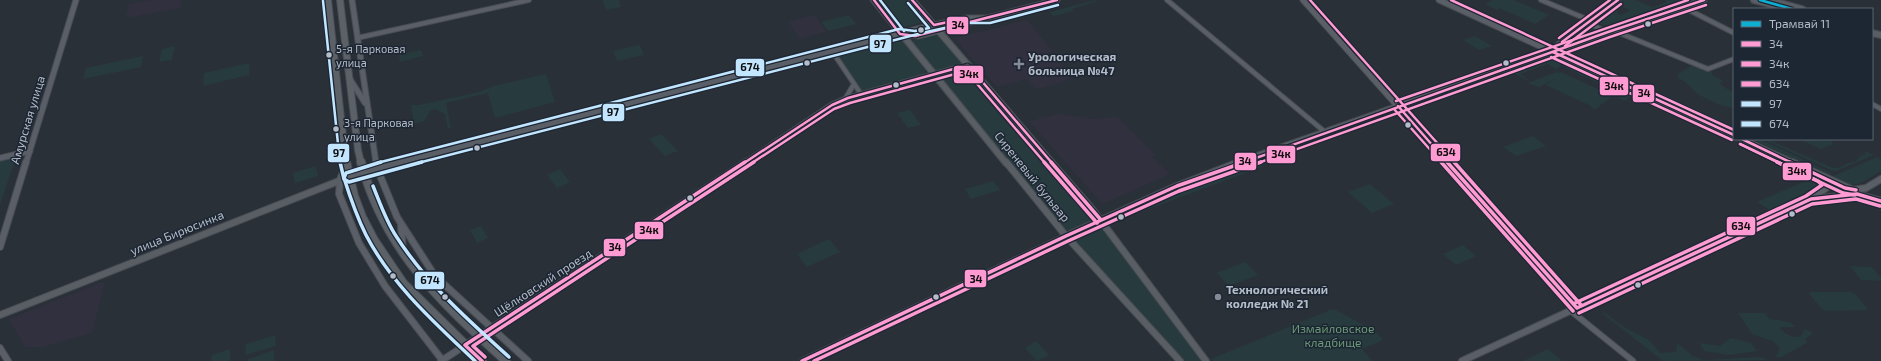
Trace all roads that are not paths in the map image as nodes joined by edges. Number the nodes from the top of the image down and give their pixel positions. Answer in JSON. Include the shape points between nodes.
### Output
{"nodes":[{"id":1,"x":76,"y":0,"type":"edge"},
{"id":2,"x":328,"y":0,"type":"edge"},
{"id":3,"x":340,"y":0,"type":"edge"},
{"id":4,"x":352,"y":0,"type":"edge"},
{"id":5,"x":529,"y":0,"type":"edge"},
{"id":6,"x":874,"y":0,"type":"edge"},
{"id":7,"x":912,"y":0,"type":"edge"},
{"id":8,"x":1057,"y":0,"type":"edge"},
{"id":9,"x":1167,"y":0,"type":"edge"},
{"id":10,"x":1303,"y":0,"type":"edge"},
{"id":11,"x":1439,"y":0,"type":"edge"},
{"id":12,"x":1541,"y":0,"type":"edge"},
{"id":13,"x":1618,"y":0,"type":"edge"},
{"id":14,"x":1704,"y":0,"type":"edge"},
{"id":15,"x":1754,"y":0,"type":"edge"},
{"id":16,"x":1769,"y":0,"type":"edge"},
{"id":17,"x":1683,"y":7,"type":"junction"},
{"id":18,"x":1782,"y":8,"type":"edge"},
{"id":19,"x":1798,"y":8,"type":"edge"},
{"id":20,"x":989,"y":18,"type":"junction"},
{"id":21,"x":1588,"y":22,"type":"junction"},
{"id":22,"x":934,"y":25,"type":"junction"},
{"id":23,"x":938,"y":31,"type":"junction"},
{"id":24,"x":1610,"y":31,"type":"junction"},
{"id":25,"x":1733,"y":32,"type":"edge"},
{"id":26,"x":900,"y":34,"type":"junction"},
{"id":27,"x":357,"y":38,"type":"junction"},
{"id":28,"x":832,"y":51,"type":"junction"},
{"id":29,"x":1553,"y":52,"type":"junction"},
{"id":30,"x":1733,"y":59,"type":"edge"},
{"id":31,"x":968,"y":66,"type":"junction"},
{"id":32,"x":933,"y":74,"type":"junction"},
{"id":33,"x":350,"y":79,"type":"junction"},
{"id":34,"x":854,"y":84,"type":"junction"},
{"id":35,"x":861,"y":94,"type":"junction"},
{"id":36,"x":845,"y":99,"type":"junction"},
{"id":37,"x":367,"y":105,"type":"junction"},
{"id":38,"x":1398,"y":106,"type":"junction"},
{"id":39,"x":1325,"y":132,"type":"junction"},
{"id":40,"x":1733,"y":136,"type":"edge"},
{"id":41,"x":1744,"y":140,"type":"edge"},
{"id":42,"x":30,"y":151,"type":"junction"},
{"id":43,"x":0,"y":158,"type":"edge"},
{"id":44,"x":346,"y":164,"type":"junction"},
{"id":45,"x":377,"y":168,"type":"junction"},
{"id":46,"x":362,"y":172,"type":"junction"},
{"id":47,"x":1821,"y":176,"type":"junction"},
{"id":48,"x":349,"y":177,"type":"junction"},
{"id":49,"x":1881,"y":179,"type":"edge"},
{"id":50,"x":340,"y":180,"type":"junction"},
{"id":51,"x":1866,"y":188,"type":"junction"},
{"id":52,"x":1811,"y":198,"type":"junction"},
{"id":53,"x":1871,"y":199,"type":"junction"},
{"id":54,"x":1881,"y":201,"type":"edge"},
{"id":55,"x":1881,"y":206,"type":"edge"},
{"id":56,"x":1101,"y":220,"type":"junction"},
{"id":57,"x":401,"y":224,"type":"junction"},
{"id":58,"x":1066,"y":236,"type":"junction"},
{"id":59,"x":0,"y":247,"type":"edge"},
{"id":60,"x":403,"y":255,"type":"junction"},
{"id":61,"x":1577,"y":308,"type":"junction"},
{"id":62,"x":1571,"y":311,"type":"junction"},
{"id":63,"x":0,"y":315,"type":"edge"},
{"id":64,"x":491,"y":329,"type":"junction"},
{"id":65,"x":479,"y":337,"type":"junction"},
{"id":66,"x":465,"y":345,"type":"junction"},
{"id":67,"x":0,"y":348,"type":"edge"},
{"id":68,"x":8,"y":361,"type":"edge"},
{"id":69,"x":442,"y":361,"type":"edge"},
{"id":70,"x":482,"y":361,"type":"edge"},
{"id":71,"x":506,"y":361,"type":"edge"},
{"id":72,"x":528,"y":361,"type":"edge"},
{"id":73,"x":802,"y":361,"type":"edge"},
{"id":74,"x":1180,"y":361,"type":"edge"},
{"id":75,"x":1206,"y":361,"type":"edge"},
{"id":76,"x":1462,"y":361,"type":"edge"},
{"id":77,"x":1633,"y":361,"type":"edge"}],
"edges":[{"from":1,"to":42,"type":"street","name":"Амурская улица"},
{"from":2,"to":44,"type":"main road"},
{"from":3,"to":33,"type":"main road"},
{"from":4,"to":27,"type":"street"},
{"from":5,"to":27,"type":"street"},
{"from":6,"to":26,"type":"main road","name":"Сиреневый бульвар"},
{"from":7,"to":22,"type":"main road","name":"Сиреневый бульвар"},
{"from":8,"to":20,"type":"street"},
{"from":9,"to":39,"type":"street"},
{"from":10,"to":38,"type":"street"},
{"from":11,"to":29,"type":"street"},
{"from":12,"to":21,"type":"street"},
{"from":13,"to":21,"type":"street"},
{"from":14,"to":17,"type":"street"},
{"from":15,"to":18,"type":"main road"},
{"from":16,"to":19,"type":"main road"},
{"from":17,"to":24,"type":"street"},
{"from":17,"to":25,"type":"street"},
{"from":20,"to":22,"type":"street","via":[[966,18]]},
{"from":20,"to":23,"type":"street"},
{"from":21,"to":24,"type":"street"},
{"from":21,"to":29,"type":"street","via":[[1554,48]]},
{"from":22,"to":23,"type":"main road","name":"Сиреневый бульвар"},
{"from":22,"to":26,"type":"street"},
{"from":23,"to":26,"type":"street","via":[[918,36]]},
{"from":23,"to":31,"type":"main road","name":"Сиреневый бульвар"},
{"from":24,"to":29,"type":"street"},
{"from":24,"to":30,"type":"street","via":[[1708,69]]},
{"from":26,"to":28,"type":"street"},
{"from":26,"to":32,"type":"main road","name":"Сиреневый бульвар"},
{"from":27,"to":37,"type":"street"},
{"from":28,"to":34,"type":"street"},
{"from":28,"to":45,"type":"street"},
{"from":29,"to":38,"type":"street"},
{"from":29,"to":40,"type":"street"},
{"from":31,"to":32,"type":"street","name":"Щёлковский проезд"},
{"from":31,"to":56,"type":"main road","name":"Сиреневый бульвар"},
{"from":32,"to":35,"type":"street","name":"Щёлковский проезд"},
{"from":32,"to":58,"type":"main road","name":"Сиреневый бульвар"},
{"from":33,"to":37,"type":"street"},
{"from":33,"to":46,"type":"main road"},
{"from":34,"to":35,"type":"street"},
{"from":34,"to":36,"type":"street"},
{"from":35,"to":36,"type":"street","name":"Щёлковский проезд"},
{"from":36,"to":64,"type":"street","name":"Щёлковский проезд","via":[[810,119]]},
{"from":37,"to":45,"type":"street"},
{"from":38,"to":39,"type":"street"},
{"from":38,"to":61,"type":"street"},
{"from":39,"to":56,"type":"street","via":[[1177,186]]},
{"from":41,"to":47,"type":"street"},
{"from":42,"to":43,"type":"street"},
{"from":42,"to":59,"type":"street","name":"Амурская улица"},
{"from":44,"to":48,"type":"main road"},
{"from":44,"to":50,"type":"street"},
{"from":45,"to":46,"type":"street"},
{"from":45,"to":57,"type":"street","via":[[385,192]]},
{"from":46,"to":48,"type":"street","name":"улица Бирюсинка"},
{"from":46,"to":60,"type":"main road","via":[[377,211]]},
{"from":47,"to":51,"type":"street","via":[[1853,190]]},
{"from":47,"to":52,"type":"street","via":[[1830,186]]},
{"from":48,"to":50,"type":"main road","name":"улица Бирюсинка"},
{"from":48,"to":66,"type":"main road","via":[[362,217],[388,262],[403,283]]},
{"from":49,"to":51,"type":"street"},
{"from":50,"to":63,"type":"main road","name":"улица Бирюсинка"},
{"from":50,"to":69,"type":"street","via":[[339,194],[343,207],[372,267]]},
{"from":51,"to":53,"type":"street","via":[[1863,192]]},
{"from":52,"to":53,"type":"street","via":[[1857,194]]},
{"from":52,"to":61,"type":"street"},
{"from":53,"to":54,"type":"street"},
{"from":53,"to":55,"type":"street"},
{"from":56,"to":58,"type":"street"},
{"from":56,"to":75,"type":"main road","name":"Сиреневый бульвар"},
{"from":57,"to":60,"type":"street"},
{"from":57,"to":64,"type":"street","via":[[435,276]]},
{"from":58,"to":73,"type":"street"},
{"from":58,"to":74,"type":"main road","name":"Сиреневый бульвар"},
{"from":60,"to":65,"type":"main road","via":[[419,276]]},
{"from":61,"to":62,"type":"street"},
{"from":62,"to":76,"type":"street"},
{"from":62,"to":77,"type":"street"},
{"from":64,"to":65,"type":"street","name":"Щёлковский проезд"},
{"from":64,"to":72,"type":"street"},
{"from":65,"to":66,"type":"street","name":"Щёлковский проезд"},
{"from":65,"to":71,"type":"main road"},
{"from":66,"to":69,"type":"street","name":"Щёлковский проезд"},
{"from":66,"to":70,"type":"main road"},
{"from":67,"to":68,"type":"street"}]}
